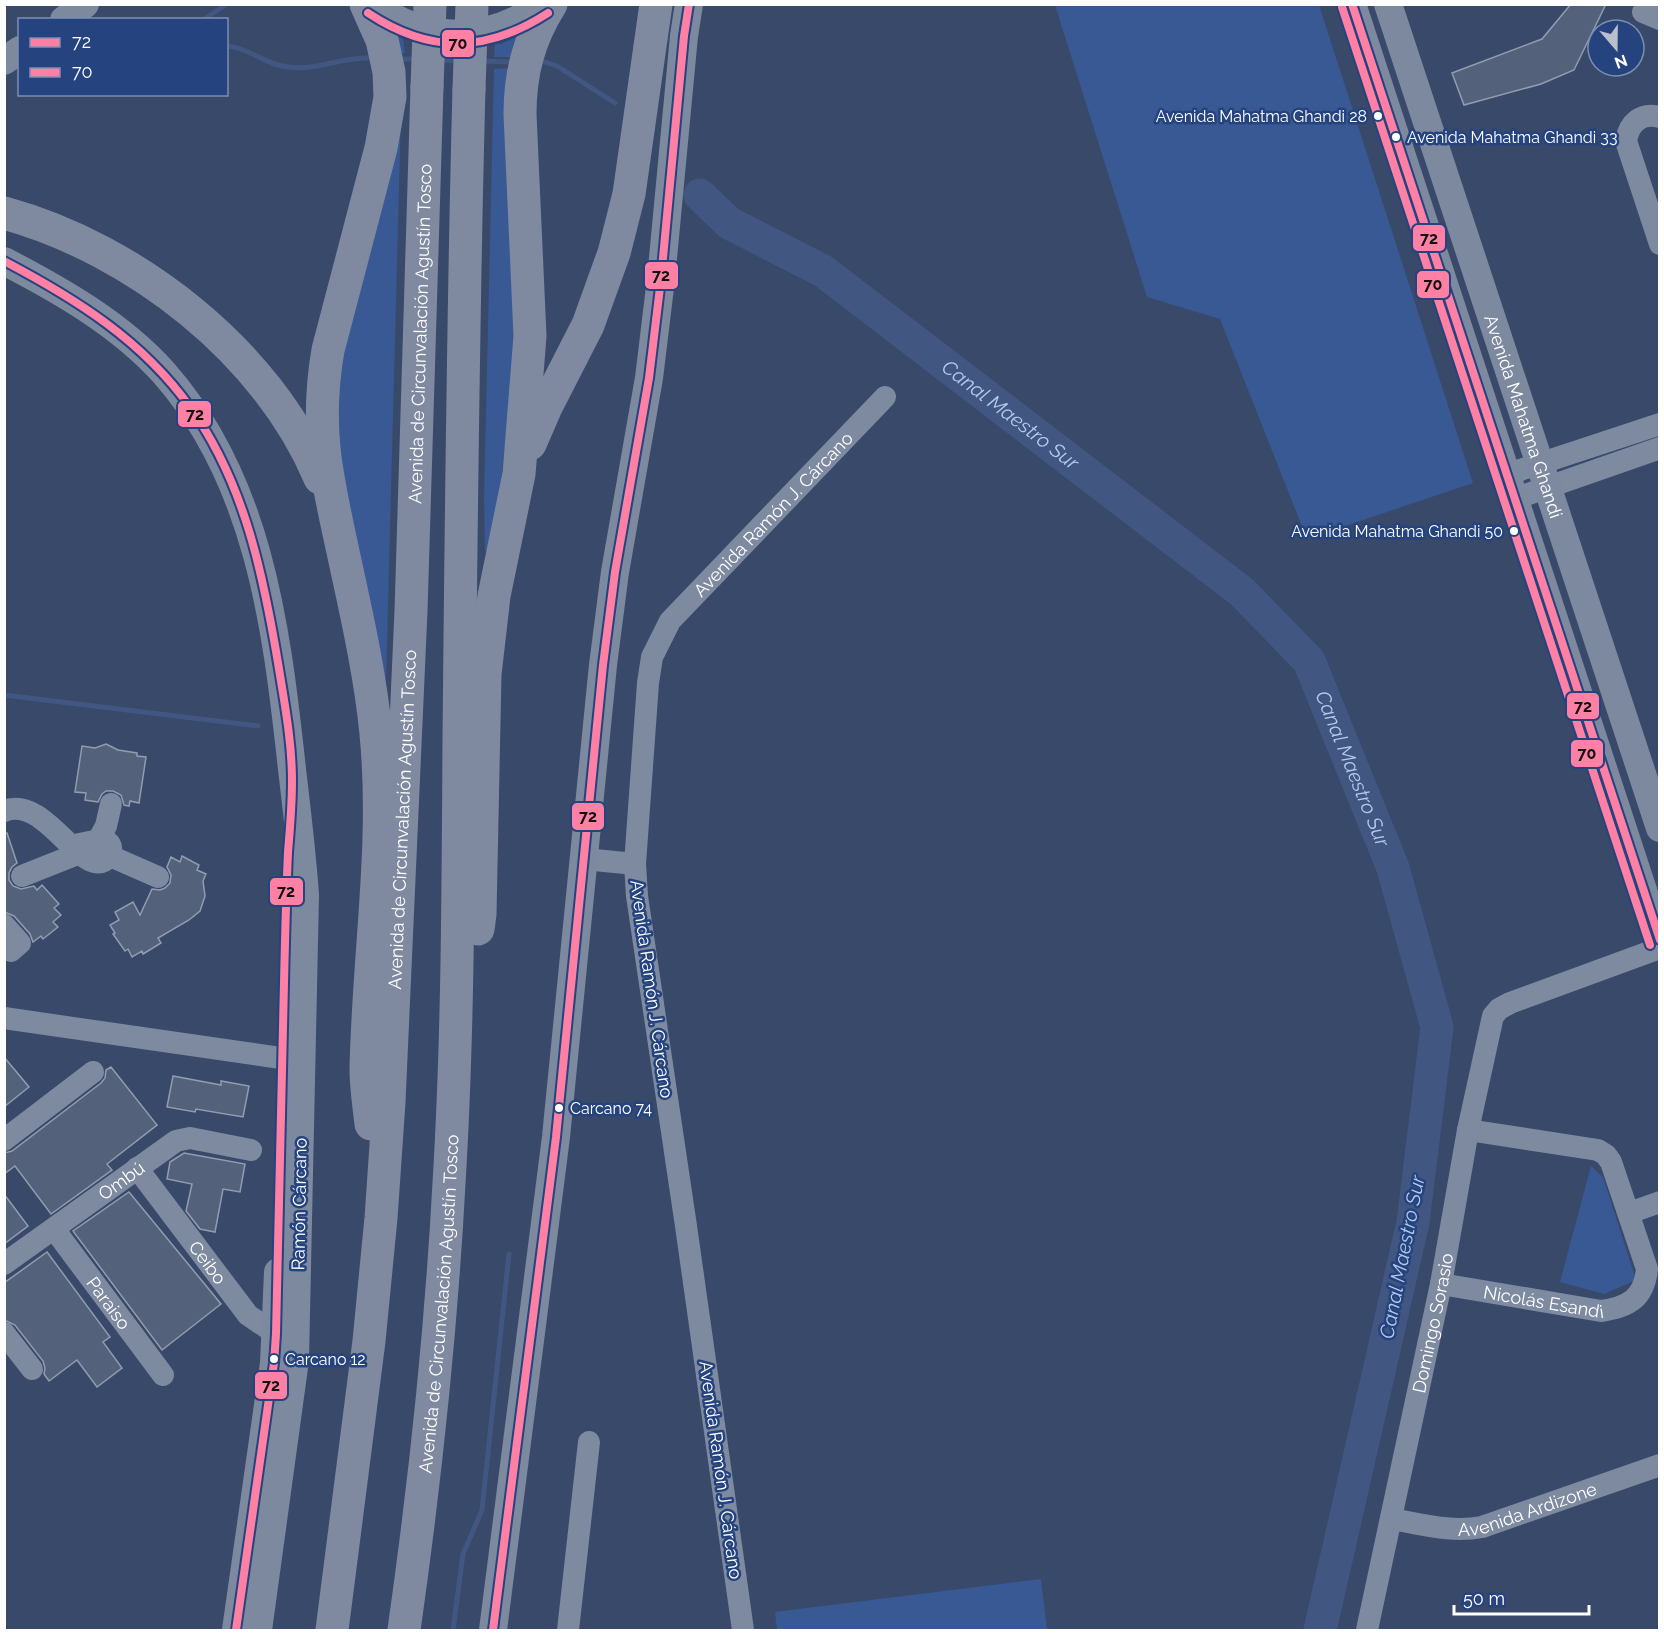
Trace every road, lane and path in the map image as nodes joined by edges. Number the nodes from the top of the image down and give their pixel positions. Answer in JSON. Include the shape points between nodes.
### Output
{"nodes":[{"id":1,"x":85,"y":4,"type":"edge"},
{"id":2,"x":366,"y":4,"type":"edge"},
{"id":3,"x":374,"y":4,"type":"edge"},
{"id":4,"x":430,"y":4,"type":"edge"},
{"id":5,"x":472,"y":4,"type":"edge"},
{"id":6,"x":542,"y":4,"type":"edge"},
{"id":7,"x":551,"y":4,"type":"edge"},
{"id":8,"x":656,"y":4,"type":"edge"},
{"id":9,"x":689,"y":4,"type":"edge"},
{"id":10,"x":1352,"y":4,"type":"edge"},
{"id":11,"x":1388,"y":4,"type":"edge"},
{"id":12,"x":67,"y":18,"type":"edge"},
{"id":13,"x":18,"y":51,"type":"edge"},
{"id":14,"x":4,"y":61,"type":"edge"},
{"id":15,"x":1652,"y":116,"type":"edge"},
{"id":16,"x":4,"y":213,"type":"edge"},
{"id":17,"x":1659,"y":244,"type":"edge"},
{"id":18,"x":4,"y":261,"type":"edge"},
{"id":19,"x":885,"y":397,"type":"dead end"},
{"id":20,"x":1659,"y":424,"type":"edge"},
{"id":21,"x":1659,"y":448,"type":"edge"},
{"id":22,"x":519,"y":474,"type":"junction"},
{"id":23,"x":1543,"y":476,"type":"junction"},
{"id":24,"x":1509,"y":487,"type":"junction"},
{"id":25,"x":333,"y":513,"type":"junction"},
{"id":26,"x":111,"y":804,"type":"dead end"},
{"id":27,"x":4,"y":811,"type":"edge"},
{"id":28,"x":1659,"y":828,"type":"edge"},
{"id":29,"x":105,"y":848,"type":"junction"},
{"id":30,"x":75,"y":849,"type":"junction"},
{"id":31,"x":584,"y":859,"type":"junction"},
{"id":32,"x":635,"y":864,"type":"junction"},
{"id":33,"x":22,"y":876,"type":"dead end"},
{"id":34,"x":158,"y":877,"type":"dead end"},
{"id":35,"x":4,"y":925,"type":"edge"},
{"id":36,"x":4,"y":932,"type":"edge"},
{"id":37,"x":1659,"y":942,"type":"edge"},
{"id":38,"x":5,"y":946,"type":"edge"},
{"id":39,"x":1659,"y":948,"type":"edge"},
{"id":40,"x":4,"y":1018,"type":"edge"},
{"id":41,"x":292,"y":1059,"type":"junction"},
{"id":42,"x":93,"y":1072,"type":"dead end"},
{"id":43,"x":454,"y":1082,"type":"junction"},
{"id":44,"x":1468,"y":1130,"type":"junction"},
{"id":45,"x":4,"y":1140,"type":"edge"},
{"id":46,"x":251,"y":1150,"type":"dead end"},
{"id":47,"x":137,"y":1168,"type":"junction"},
{"id":48,"x":1659,"y":1202,"type":"edge"},
{"id":49,"x":1629,"y":1213,"type":"junction"},
{"id":50,"x":381,"y":1218,"type":"junction"},
{"id":51,"x":54,"y":1229,"type":"junction"},
{"id":52,"x":4,"y":1264,"type":"edge"},
{"id":53,"x":1441,"y":1284,"type":"junction"},
{"id":54,"x":4,"y":1333,"type":"edge"},
{"id":55,"x":286,"y":1334,"type":"junction"},
{"id":56,"x":32,"y":1369,"type":"dead end"},
{"id":57,"x":163,"y":1375,"type":"dead end"},
{"id":58,"x":589,"y":1442,"type":"dead end"},
{"id":59,"x":1659,"y":1465,"type":"edge"},
{"id":60,"x":1391,"y":1519,"type":"junction"},
{"id":61,"x":236,"y":1630,"type":"edge"},
{"id":62,"x":258,"y":1630,"type":"edge"},
{"id":63,"x":332,"y":1630,"type":"edge"},
{"id":64,"x":404,"y":1630,"type":"edge"},
{"id":65,"x":493,"y":1630,"type":"edge"},
{"id":66,"x":568,"y":1630,"type":"edge"},
{"id":67,"x":744,"y":1630,"type":"edge"},
{"id":68,"x":1367,"y":1630,"type":"edge"}],
"edges":[{"from":1,"to":12,"type":"main road"},
{"from":2,"to":25,"type":"highway","via":[[385,54],[390,97],[323,381],[322,428]]},
{"from":3,"to":6,"type":"main road","via":[[421,30],[458,34],[501,27]]},
{"from":4,"to":50,"type":"highway","name":"Avenida de Circunvalación Agustín Tosco","bridge":true,"via":[[408,674]]},
{"from":5,"to":43,"type":"highway","name":"Avenida de Circunvalación Agustín Tosco","bridge":true,"via":[[464,281]]},
{"from":7,"to":22,"type":"highway","via":[[528,51],[521,90],[530,336]]},
{"from":8,"to":22,"type":"highway","via":[[628,194],[614,253],[588,325],[546,407]]},
{"from":9,"to":31,"type":"main road","via":[[653,345],[615,572]]},
{"from":10,"to":24,"type":"main road","name":"Avenida Mahatma Ghandi"},
{"from":11,"to":23,"type":"main road","name":"Avenida Mahatma Ghandi"},
{"from":13,"to":14,"type":"main road"},
{"from":15,"to":17,"type":"street","via":[[1634,122],[1626,141]]},
{"from":16,"to":25,"type":"highway","via":[[113,258],[208,327],[257,377],[285,414],[317,473]]},
{"from":18,"to":41,"type":"main road","name":"Ramón Cárcano","via":[[41,280],[129,340],[191,408],[233,483],[261,565],[302,844],[305,896]]},
{"from":19,"to":32,"type":"street","name":"Avenida Ramón J. Cárcano","via":[[685,603],[660,637],[648,683]]},
{"from":20,"to":23,"type":"street"},
{"from":21,"to":23,"type":"street"},
{"from":22,"to":43,"type":"highway","via":[[488,637],[480,914]]},
{"from":23,"to":24,"type":"street"},
{"from":23,"to":28,"type":"main road","name":"Avenida Mahatma Ghandi"},
{"from":24,"to":37,"type":"main road","name":"Avenida Mahatma Ghandi"},
{"from":25,"to":50,"type":"highway","via":[[350,587],[376,744],[377,856],[366,1072]]},
{"from":26,"to":29,"type":"street"},
{"from":27,"to":30,"type":"street","via":[[24,808],[42,817]]},
{"from":29,"to":30,"type":"street","via":[[104,861],[96,863]]},
{"from":29,"to":34,"type":"street"},
{"from":30,"to":33,"type":"street"},
{"from":31,"to":32,"type":"street"},
{"from":31,"to":65,"type":"main road","via":[[556,1137]]},
{"from":32,"to":67,"type":"street","name":"Avenida Ramón J. Cárcano","via":[[638,908]]},
{"from":35,"to":38,"type":"street","via":[[20,943],[11,951]]},
{"from":36,"to":38,"type":"street","via":[[8,936]]},
{"from":39,"to":44,"type":"street","name":"Domingo Sorasio","via":[[1499,1009],[1493,1016]]},
{"from":40,"to":41,"type":"street"},
{"from":41,"to":55,"type":"main road","name":"Ramón Cárcano"},
{"from":42,"to":45,"type":"street"},
{"from":43,"to":64,"type":"highway","name":"Avenida de Circunvalación Agustín Tosco","via":[[432,1401]]},
{"from":44,"to":49,"type":"street","via":[[1598,1150],[1611,1162]]},
{"from":44,"to":53,"type":"street","name":"Domingo Sorasio"},
{"from":46,"to":47,"type":"street","name":"Ombú","via":[[190,1138],[176,1141]]},
{"from":47,"to":51,"type":"street","name":"Ombú"},
{"from":47,"to":55,"type":"street","name":"Ceibo","via":[[248,1315]]},
{"from":48,"to":49,"type":"street"},
{"from":49,"to":53,"type":"street","name":"Nicolás Esandi","via":[[1647,1269],[1646,1283],[1641,1293],[1615,1309],[1601,1311]]},
{"from":50,"to":63,"type":"highway","name":"Avenida de Circunvalación Agustín Tosco"},
{"from":51,"to":52,"type":"street","name":"Ombú"},
{"from":51,"to":57,"type":"street","name":"Paraiso"},
{"from":53,"to":60,"type":"street","name":"Domingo Sorasio"},
{"from":54,"to":56,"type":"street"},
{"from":55,"to":61,"type":"main road","name":"Ramón Cárcano","via":[[274,1363]]},
{"from":55,"to":62,"type":"main road","name":"Ramón Cárcano","via":[[295,1360]]},
{"from":58,"to":66,"type":"street"},
{"from":59,"to":60,"type":"street","name":"Avenida Ardizone","via":[[1482,1527],[1446,1529]]},
{"from":60,"to":68,"type":"street","name":"Domingo Sorasio"}]}
